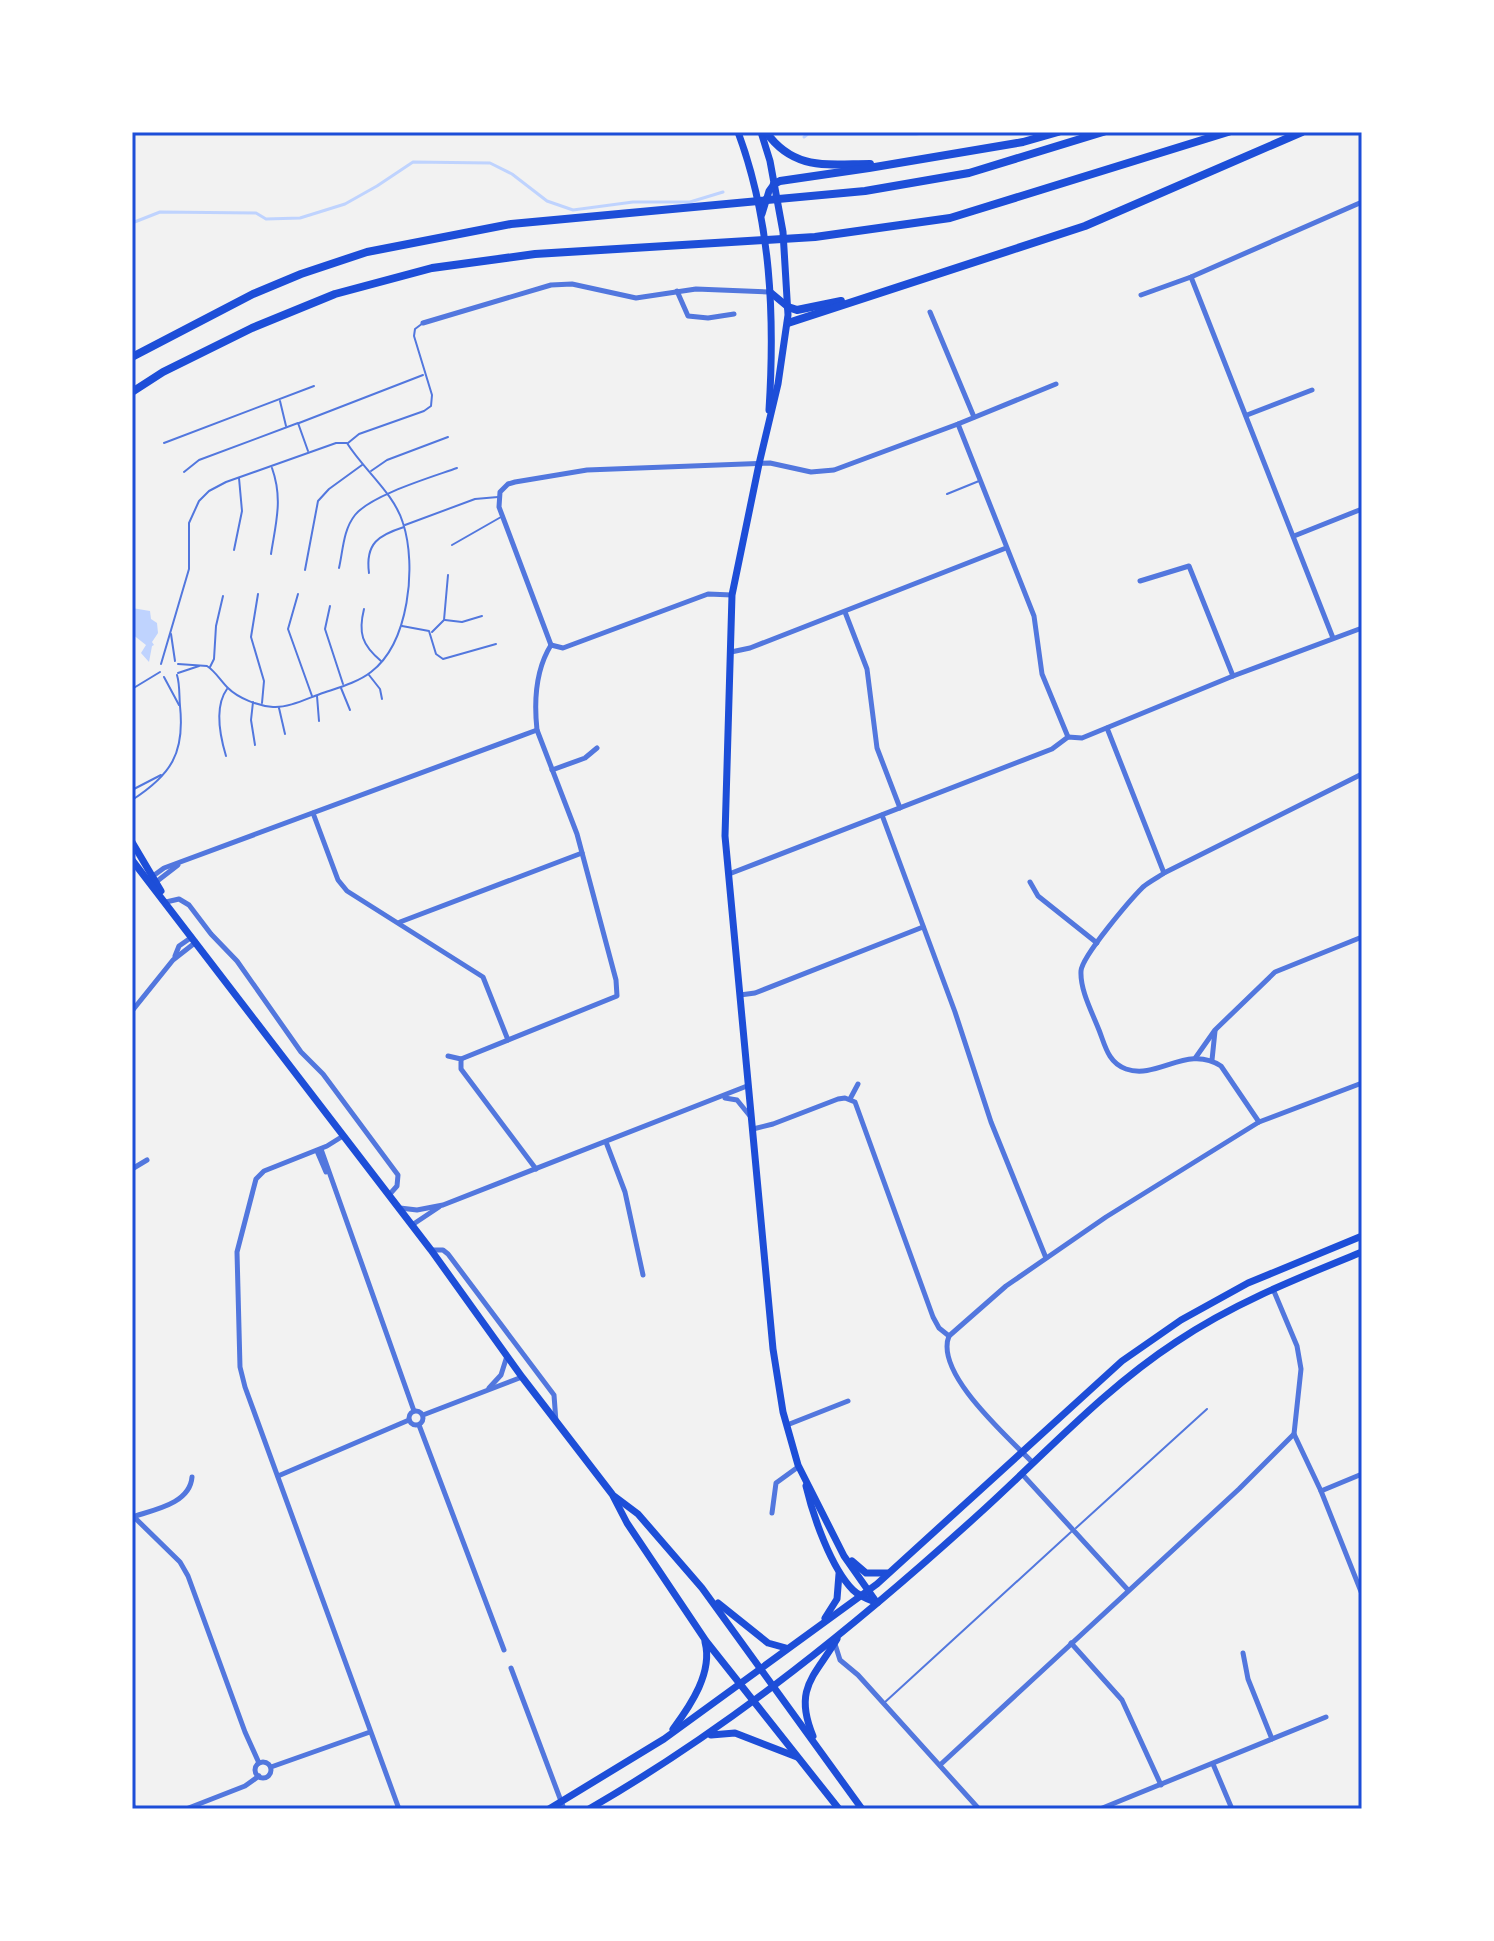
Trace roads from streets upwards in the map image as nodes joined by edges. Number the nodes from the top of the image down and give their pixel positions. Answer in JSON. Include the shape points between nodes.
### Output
{"nodes":[{"id":1,"x":738,"y":132,"type":"edge"},
{"id":2,"x":764,"y":132,"type":"edge"},
{"id":3,"x":1058,"y":132,"type":"edge"},
{"id":4,"x":1103,"y":132,"type":"edge"},
{"id":5,"x":1228,"y":132,"type":"edge"},
{"id":6,"x":1302,"y":132,"type":"edge"},
{"id":7,"x":891,"y":164,"type":"junction"},
{"id":8,"x":773,"y":188,"type":"junction"},
{"id":9,"x":1362,"y":202,"type":"edge"},
{"id":10,"x":762,"y":216,"type":"junction"},
{"id":11,"x":1191,"y":277,"type":"junction"},
{"id":12,"x":677,"y":291,"type":"junction"},
{"id":13,"x":770,"y":292,"type":"junction"},
{"id":14,"x":877,"y":293,"type":"junction"},
{"id":15,"x":1141,"y":295,"type":"dead end"},
{"id":16,"x":788,"y":307,"type":"junction"},
{"id":17,"x":930,"y":312,"type":"dead end"},
{"id":18,"x":734,"y":314,"type":"dead end"},
{"id":19,"x":423,"y":323,"type":"road end"},
{"id":20,"x":788,"y":323,"type":"junction"},
{"id":21,"x":132,"y":357,"type":"edge"},
{"id":22,"x":1056,"y":384,"type":"dead end"},
{"id":23,"x":1312,"y":390,"type":"dead end"},
{"id":24,"x":132,"y":392,"type":"edge"},
{"id":25,"x":1247,"y":415,"type":"junction"},
{"id":26,"x":974,"y":417,"type":"junction"},
{"id":27,"x":958,"y":424,"type":"junction"},
{"id":28,"x":768,"y":425,"type":"junction"},
{"id":29,"x":759,"y":464,"type":"junction"},
{"id":30,"x":1362,"y":509,"type":"edge"},
{"id":31,"x":1294,"y":536,"type":"junction"},
{"id":32,"x":1006,"y":548,"type":"junction"},
{"id":33,"x":1140,"y":581,"type":"dead end"},
{"id":34,"x":732,"y":595,"type":"junction"},
{"id":35,"x":845,"y":612,"type":"junction"},
{"id":36,"x":1362,"y":628,"type":"edge"},
{"id":37,"x":1333,"y":638,"type":"junction"},
{"id":38,"x":551,"y":645,"type":"junction"},
{"id":39,"x":730,"y":652,"type":"junction"},
{"id":40,"x":1233,"y":676,"type":"junction"},
{"id":41,"x":1107,"y":728,"type":"junction"},
{"id":42,"x":537,"y":730,"type":"junction"},
{"id":43,"x":1068,"y":737,"type":"junction"},
{"id":44,"x":597,"y":748,"type":"dead end"},
{"id":45,"x":552,"y":770,"type":"junction"},
{"id":46,"x":1362,"y":774,"type":"edge"},
{"id":47,"x":900,"y":808,"type":"junction"},
{"id":48,"x":313,"y":813,"type":"junction"},
{"id":49,"x":882,"y":815,"type":"junction"},
{"id":50,"x":132,"y":842,"type":"edge"},
{"id":51,"x":582,"y":853,"type":"junction"},
{"id":52,"x":132,"y":860,"type":"edge"},
{"id":53,"x":1164,"y":873,"type":"junction"},
{"id":54,"x":728,"y":875,"type":"junction"},
{"id":55,"x":153,"y":880,"type":"junction"},
{"id":56,"x":1030,"y":882,"type":"dead end"},
{"id":57,"x":166,"y":902,"type":"junction"},
{"id":58,"x":399,"y":922,"type":"junction"},
{"id":59,"x":923,"y":927,"type":"junction"},
{"id":60,"x":1362,"y":937,"type":"edge"},
{"id":61,"x":194,"y":939,"type":"junction"},
{"id":62,"x":1097,"y":943,"type":"junction"},
{"id":63,"x":738,"y":995,"type":"junction"},
{"id":64,"x":132,"y":1011,"type":"edge"},
{"id":65,"x":1215,"y":1030,"type":"junction"},
{"id":66,"x":508,"y":1040,"type":"junction"},
{"id":67,"x":448,"y":1056,"type":"dead end"},
{"id":68,"x":1196,"y":1057,"type":"junction"},
{"id":69,"x":461,"y":1059,"type":"junction"},
{"id":70,"x":1212,"y":1060,"type":"junction"},
{"id":71,"x":1362,"y":1083,"type":"edge"},
{"id":72,"x":858,"y":1084,"type":"dead end"},
{"id":73,"x":747,"y":1086,"type":"junction"},
{"id":74,"x":720,"y":1099,"type":"junction"},
{"id":75,"x":850,"y":1099,"type":"junction"},
{"id":76,"x":750,"y":1116,"type":"junction"},
{"id":77,"x":1259,"y":1122,"type":"junction"},
{"id":78,"x":752,"y":1129,"type":"junction"},
{"id":79,"x":344,"y":1136,"type":"junction"},
{"id":80,"x":606,"y":1142,"type":"junction"},
{"id":81,"x":319,"y":1150,"type":"junction"},
{"id":82,"x":147,"y":1160,"type":"dead end"},
{"id":83,"x":132,"y":1169,"type":"edge"},
{"id":84,"x":536,"y":1169,"type":"junction"},
{"id":85,"x":389,"y":1195,"type":"junction"},
{"id":86,"x":443,"y":1205,"type":"junction"},
{"id":87,"x":398,"y":1207,"type":"junction"},
{"id":88,"x":412,"y":1225,"type":"junction"},
{"id":89,"x":1362,"y":1236,"type":"edge"},
{"id":90,"x":431,"y":1250,"type":"junction"},
{"id":91,"x":1362,"y":1252,"type":"edge"},
{"id":92,"x":1046,"y":1258,"type":"junction"},
{"id":93,"x":643,"y":1275,"type":"dead end"},
{"id":94,"x":1273,"y":1289,"type":"junction"},
{"id":95,"x":949,"y":1336,"type":"junction"},
{"id":96,"x":507,"y":1356,"type":"junction"},
{"id":97,"x":522,"y":1377,"type":"junction"},
{"id":98,"x":485,"y":1391,"type":"junction"},
{"id":99,"x":848,"y":1401,"type":"dead end"},
{"id":100,"x":414,"y":1411,"type":"junction"},
{"id":101,"x":423,"y":1415,"type":"junction"},
{"id":102,"x":409,"y":1420,"type":"junction"},
{"id":103,"x":556,"y":1423,"type":"junction"},
{"id":104,"x":419,"y":1425,"type":"junction"},
{"id":105,"x":786,"y":1425,"type":"junction"},
{"id":106,"x":1294,"y":1434,"type":"junction"},
{"id":107,"x":1022,"y":1451,"type":"junction"},
{"id":108,"x":1010,"y":1462,"type":"junction"},
{"id":109,"x":1033,"y":1463,"type":"junction"},
{"id":110,"x":798,"y":1465,"type":"junction"},
{"id":111,"x":791,"y":1473,"type":"junction"},
{"id":112,"x":1021,"y":1474,"type":"junction"},
{"id":113,"x":1362,"y":1474,"type":"edge"},
{"id":114,"x":278,"y":1476,"type":"junction"},
{"id":115,"x":192,"y":1477,"type":"dead end"},
{"id":116,"x":804,"y":1479,"type":"junction"},
{"id":117,"x":1321,"y":1491,"type":"junction"},
{"id":118,"x":612,"y":1494,"type":"junction"},
{"id":119,"x":772,"y":1513,"type":"dead end"},
{"id":120,"x":133,"y":1517,"type":"edge"},
{"id":121,"x":836,"y":1541,"type":"junction"},
{"id":122,"x":836,"y":1566,"type":"junction"},
{"id":123,"x":893,"y":1571,"type":"junction"},
{"id":124,"x":702,"y":1588,"type":"junction"},
{"id":125,"x":1128,"y":1590,"type":"junction"},
{"id":126,"x":864,"y":1593,"type":"junction"},
{"id":127,"x":1362,"y":1594,"type":"edge"},
{"id":128,"x":877,"y":1603,"type":"junction"},
{"id":129,"x":818,"y":1626,"type":"junction"},
{"id":130,"x":840,"y":1633,"type":"junction"},
{"id":131,"x":702,"y":1634,"type":"junction"},
{"id":132,"x":835,"y":1643,"type":"junction"},
{"id":133,"x":1071,"y":1643,"type":"junction"},
{"id":134,"x":788,"y":1648,"type":"junction"},
{"id":135,"x":504,"y":1650,"type":"dead end"},
{"id":136,"x":1243,"y":1653,"type":"dead end"},
{"id":137,"x":511,"y":1668,"type":"dead end"},
{"id":138,"x":761,"y":1668,"type":"junction"},
{"id":139,"x":739,"y":1684,"type":"junction"},
{"id":140,"x":773,"y":1685,"type":"junction"},
{"id":141,"x":752,"y":1702,"type":"junction"},
{"id":142,"x":1326,"y":1717,"type":"dead end"},
{"id":143,"x":370,"y":1732,"type":"junction"},
{"id":144,"x":706,"y":1736,"type":"junction"},
{"id":145,"x":664,"y":1739,"type":"junction"},
{"id":146,"x":1272,"y":1739,"type":"junction"},
{"id":147,"x":818,"y":1748,"type":"junction"},
{"id":148,"x":803,"y":1760,"type":"junction"},
{"id":149,"x":259,"y":1763,"type":"junction"},
{"id":150,"x":1213,"y":1764,"type":"junction"},
{"id":151,"x":940,"y":1765,"type":"junction"},
{"id":152,"x":271,"y":1767,"type":"junction"},
{"id":153,"x":259,"y":1776,"type":"junction"},
{"id":154,"x":1161,"y":1785,"type":"junction"},
{"id":155,"x":132,"y":1803,"type":"edge"},
{"id":156,"x":562,"y":1806,"type":"edge"},
{"id":157,"x":190,"y":1808,"type":"edge"},
{"id":158,"x":134,"y":1809,"type":"edge"},
{"id":159,"x":399,"y":1809,"type":"edge"},
{"id":160,"x":549,"y":1809,"type":"edge"},
{"id":161,"x":589,"y":1809,"type":"edge"},
{"id":162,"x":839,"y":1809,"type":"edge"},
{"id":163,"x":862,"y":1809,"type":"edge"},
{"id":164,"x":979,"y":1809,"type":"edge"},
{"id":165,"x":1100,"y":1809,"type":"edge"},
{"id":166,"x":1232,"y":1809,"type":"edge"}],
"edges":[{"from":1,"to":10,"type":"main road"},
{"from":2,"to":7,"type":"highway","via":[[800,161]]},
{"from":2,"to":8,"type":"main road"},
{"from":3,"to":7,"type":"highway"},
{"from":4,"to":21,"type":"highway","via":[[969,173],[865,191],[511,224],[367,252],[253,294]]},
{"from":5,"to":24,"type":"highway","via":[[950,218],[815,237],[535,254],[432,268],[293,311]]},
{"from":6,"to":14,"type":"highway","via":[[1085,226]]},
{"from":7,"to":8,"type":"highway","via":[[780,181]]},
{"from":8,"to":10,"type":"main road"},
{"from":8,"to":16,"type":"main road"},
{"from":9,"to":11,"type":"street"},
{"from":10,"to":13,"type":"main road"},
{"from":11,"to":15,"type":"street"},
{"from":11,"to":25,"type":"street"},
{"from":12,"to":13,"type":"street"},
{"from":12,"to":18,"type":"street","via":[[688,316]]},
{"from":12,"to":19,"type":"street","via":[[636,298],[572,284],[551,285]]},
{"from":13,"to":16,"type":"main road"},
{"from":13,"to":28,"type":"main road"},
{"from":14,"to":16,"type":"highway","via":[[804,309]]},
{"from":14,"to":20,"type":"highway"},
{"from":16,"to":20,"type":"main road"},
{"from":17,"to":26,"type":"street"},
{"from":20,"to":28,"type":"main road"},
{"from":22,"to":26,"type":"street"},
{"from":23,"to":25,"type":"street"},
{"from":25,"to":31,"type":"street"},
{"from":26,"to":27,"type":"street"},
{"from":27,"to":29,"type":"street","via":[[834,470]]},
{"from":27,"to":32,"type":"street"},
{"from":28,"to":29,"type":"main road"},
{"from":29,"to":34,"type":"main road"},
{"from":29,"to":38,"type":"street","via":[[564,472],[508,484],[498,497],[503,516]]},
{"from":30,"to":31,"type":"street"},
{"from":31,"to":37,"type":"street"},
{"from":32,"to":35,"type":"street"},
{"from":32,"to":43,"type":"street","via":[[1034,616],[1042,674]]},
{"from":33,"to":40,"type":"street","via":[[1189,566]]},
{"from":34,"to":38,"type":"street","via":[[708,594],[563,648]]},
{"from":34,"to":39,"type":"main road"},
{"from":35,"to":39,"type":"street"},
{"from":35,"to":47,"type":"street","via":[[867,669],[877,748]]},
{"from":36,"to":37,"type":"street"},
{"from":37,"to":40,"type":"street"},
{"from":38,"to":42,"type":"street","via":[[540,671]]},
{"from":39,"to":54,"type":"main road"},
{"from":40,"to":41,"type":"street"},
{"from":41,"to":43,"type":"street","via":[[1082,738]]},
{"from":41,"to":53,"type":"street"},
{"from":42,"to":45,"type":"street"},
{"from":42,"to":48,"type":"street"},
{"from":43,"to":47,"type":"street","via":[[1052,749]]},
{"from":44,"to":45,"type":"street"},
{"from":45,"to":51,"type":"street"},
{"from":46,"to":53,"type":"street"},
{"from":47,"to":49,"type":"street"},
{"from":48,"to":55,"type":"street","via":[[164,868]]},
{"from":48,"to":58,"type":"street","via":[[338,880]]},
{"from":49,"to":54,"type":"street"},
{"from":49,"to":59,"type":"street"},
{"from":50,"to":55,"type":"main road"},
{"from":51,"to":58,"type":"street"},
{"from":51,"to":66,"type":"street","via":[[617,996]]},
{"from":52,"to":55,"type":"main road"},
{"from":53,"to":62,"type":"street","via":[[1144,887]]},
{"from":54,"to":63,"type":"main road"},
{"from":55,"to":57,"type":"main road"},
{"from":56,"to":62,"type":"street","via":[[1038,896]]},
{"from":57,"to":61,"type":"main road"},
{"from":57,"to":85,"type":"street","via":[[179,899],[189,905],[237,961],[398,1175]]},
{"from":58,"to":66,"type":"street","via":[[483,977]]},
{"from":59,"to":63,"type":"street"},
{"from":59,"to":92,"type":"street","via":[[991,1122]]},
{"from":60,"to":65,"type":"street","via":[[1275,972]]},
{"from":61,"to":64,"type":"street","via":[[179,946]]},
{"from":61,"to":79,"type":"main road"},
{"from":62,"to":68,"type":"street","via":[[1081,966],[1081,981],[1108,1056],[1138,1071]]},
{"from":63,"to":73,"type":"main road"},
{"from":65,"to":68,"type":"street"},
{"from":65,"to":70,"type":"street"},
{"from":66,"to":69,"type":"street"},
{"from":67,"to":69,"type":"street"},
{"from":68,"to":70,"type":"street"},
{"from":69,"to":84,"type":"street","via":[[461,1069]]},
{"from":70,"to":77,"type":"street"},
{"from":71,"to":77,"type":"street"},
{"from":72,"to":75,"type":"street"},
{"from":73,"to":74,"type":"street"},
{"from":73,"to":76,"type":"main road"},
{"from":74,"to":76,"type":"street","via":[[737,1100]]},
{"from":74,"to":80,"type":"street"},
{"from":75,"to":78,"type":"street"},
{"from":75,"to":95,"type":"street","via":[[858,1108],[933,1317]]},
{"from":76,"to":78,"type":"main road"},
{"from":77,"to":92,"type":"street"},
{"from":78,"to":105,"type":"main road","via":[[774,1356]]},
{"from":79,"to":81,"type":"street"},
{"from":79,"to":85,"type":"main road"},
{"from":80,"to":84,"type":"street"},
{"from":80,"to":93,"type":"street","via":[[625,1192]]},
{"from":81,"to":100,"type":"street"},
{"from":81,"to":114,"type":"street","via":[[259,1175],[237,1252],[241,1377]]},
{"from":82,"to":83,"type":"street"},
{"from":84,"to":86,"type":"street"},
{"from":85,"to":87,"type":"main road"},
{"from":86,"to":87,"type":"street"},
{"from":86,"to":88,"type":"street"},
{"from":87,"to":88,"type":"main road"},
{"from":88,"to":90,"type":"main road"},
{"from":89,"to":107,"type":"main road","via":[[1248,1283],[1181,1320],[1122,1361]]},
{"from":90,"to":96,"type":"main road"},
{"from":90,"to":103,"type":"street","via":[[448,1254],[554,1395]]},
{"from":91,"to":94,"type":"main road"},
{"from":92,"to":95,"type":"street","via":[[991,1297]]},
{"from":94,"to":106,"type":"street","via":[[1301,1369]]},
{"from":94,"to":109,"type":"main road","via":[[1174,1343]]},
{"from":95,"to":107,"type":"street","via":[[946,1348],[958,1381]]},
{"from":96,"to":97,"type":"main road"},
{"from":96,"to":98,"type":"street","via":[[501,1375]]},
{"from":97,"to":98,"type":"street"},
{"from":97,"to":103,"type":"main road"},
{"from":98,"to":101,"type":"street"},
{"from":99,"to":105,"type":"street"},
{"from":100,"to":101,"type":"street"},
{"from":100,"to":102,"type":"street"},
{"from":101,"to":104,"type":"street"},
{"from":102,"to":104,"type":"street"},
{"from":102,"to":114,"type":"street"},
{"from":103,"to":118,"type":"main road"},
{"from":104,"to":135,"type":"street"},
{"from":105,"to":110,"type":"main road"},
{"from":106,"to":117,"type":"street"},
{"from":106,"to":125,"type":"street"},
{"from":107,"to":108,"type":"main road"},
{"from":107,"to":109,"type":"street"},
{"from":108,"to":112,"type":"main road"},
{"from":108,"to":123,"type":"main road"},
{"from":109,"to":112,"type":"main road"},
{"from":110,"to":111,"type":"street"},
{"from":110,"to":116,"type":"main road"},
{"from":111,"to":116,"type":"street"},
{"from":111,"to":119,"type":"street","via":[[776,1483]]},
{"from":112,"to":125,"type":"street"},
{"from":112,"to":128,"type":"main road"},
{"from":113,"to":117,"type":"street"},
{"from":114,"to":143,"type":"street"},
{"from":115,"to":120,"type":"street","via":[[183,1497]]},
{"from":116,"to":121,"type":"main road"},
{"from":116,"to":122,"type":"main road"},
{"from":117,"to":127,"type":"street"},
{"from":118,"to":124,"type":"main road","via":[[638,1514]]},
{"from":118,"to":131,"type":"main road"},
{"from":120,"to":149,"type":"street","via":[[188,1576]]},
{"from":121,"to":123,"type":"main road","via":[[866,1573]]},
{"from":121,"to":126,"type":"main road"},
{"from":122,"to":126,"type":"main road","via":[[852,1589]]},
{"from":122,"to":129,"type":"main road","via":[[840,1580],[835,1604]]},
{"from":123,"to":126,"type":"main road"},
{"from":124,"to":134,"type":"main road","via":[[768,1643]]},
{"from":124,"to":138,"type":"main road"},
{"from":125,"to":133,"type":"street"},
{"from":126,"to":128,"type":"main road"},
{"from":126,"to":129,"type":"main road"},
{"from":128,"to":130,"type":"main road"},
{"from":129,"to":134,"type":"main road"},
{"from":130,"to":132,"type":"main road"},
{"from":130,"to":140,"type":"main road"},
{"from":131,"to":139,"type":"main road"},
{"from":131,"to":145,"type":"main road","via":[[704,1674]]},
{"from":132,"to":147,"type":"main road","via":[[806,1688],[806,1716]]},
{"from":132,"to":151,"type":"street","via":[[840,1660]]},
{"from":133,"to":151,"type":"street"},
{"from":133,"to":154,"type":"street","via":[[1122,1700]]},
{"from":134,"to":138,"type":"main road"},
{"from":136,"to":146,"type":"street"},
{"from":137,"to":156,"type":"street"},
{"from":138,"to":139,"type":"main road"},
{"from":138,"to":140,"type":"main road"},
{"from":139,"to":141,"type":"main road"},
{"from":139,"to":145,"type":"main road"},
{"from":140,"to":141,"type":"main road"},
{"from":140,"to":147,"type":"main road"},
{"from":141,"to":144,"type":"main road"},
{"from":141,"to":148,"type":"main road"},
{"from":142,"to":146,"type":"street"},
{"from":143,"to":152,"type":"street"},
{"from":143,"to":159,"type":"street"},
{"from":144,"to":148,"type":"main road","via":[[735,1733]]},
{"from":144,"to":161,"type":"main road"},
{"from":145,"to":156,"type":"main road"},
{"from":146,"to":150,"type":"street"},
{"from":147,"to":163,"type":"main road"},
{"from":148,"to":162,"type":"main road"},
{"from":149,"to":152,"type":"street"},
{"from":149,"to":153,"type":"street"},
{"from":150,"to":154,"type":"street"},
{"from":150,"to":166,"type":"street"},
{"from":151,"to":164,"type":"street"},
{"from":152,"to":153,"type":"street","via":[[269,1775]]},
{"from":153,"to":157,"type":"street"},
{"from":154,"to":165,"type":"street"},
{"from":155,"to":158,"type":"street"},
{"from":156,"to":160,"type":"main road"}]}
